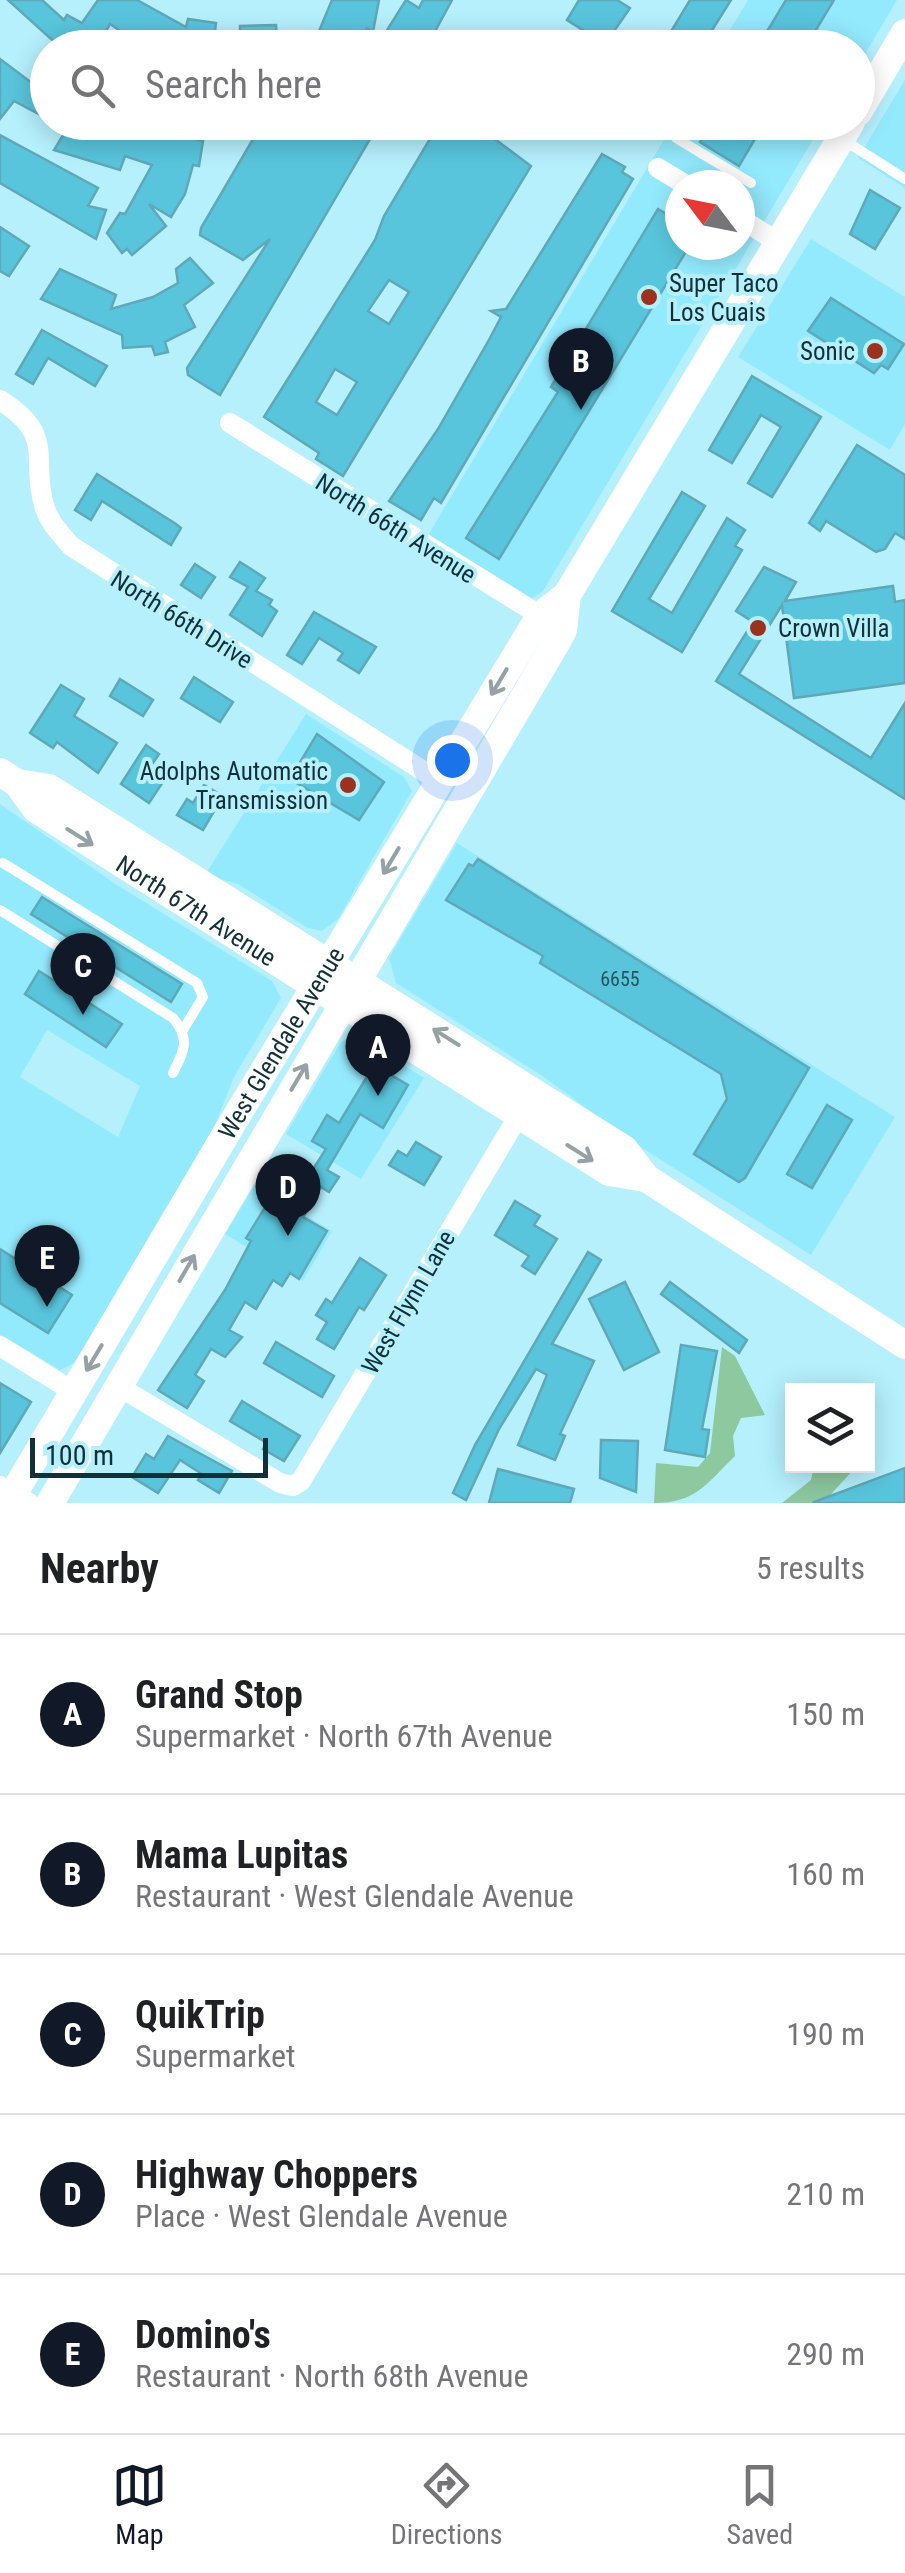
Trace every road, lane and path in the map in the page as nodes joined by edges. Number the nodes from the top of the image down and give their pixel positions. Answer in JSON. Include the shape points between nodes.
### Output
{"nodes":[{"id":1,"x":905,"y":33,"type":"edge"},
{"id":2,"x":875,"y":83,"type":"edge"},
{"id":3,"x":679,"y":140,"type":"edge"},
{"id":4,"x":841,"y":140,"type":"edge"},
{"id":5,"x":857,"y":140,"type":"edge"},
{"id":6,"x":658,"y":168,"type":"dead end"},
{"id":7,"x":729,"y":170,"type":"edge"},
{"id":8,"x":665,"y":172,"type":"edge"},
{"id":9,"x":905,"y":178,"type":"edge"},
{"id":10,"x":755,"y":227,"type":"edge"},
{"id":11,"x":779,"y":242,"type":"junction"},
{"id":12,"x":0,"y":400,"type":"edge"},
{"id":13,"x":230,"y":423,"type":"dead end"},
{"id":14,"x":552,"y":623,"type":"junction"},
{"id":15,"x":8,"y":777,"type":"edge"},
{"id":16,"x":440,"y":781,"type":"junction"},
{"id":17,"x":3,"y":863,"type":"dead end"},
{"id":18,"x":0,"y":910,"type":"edge"},
{"id":19,"x":322,"y":975,"type":"junction"},
{"id":20,"x":349,"y":992,"type":"junction"},
{"id":21,"x":184,"y":1030,"type":"junction"},
{"id":22,"x":173,"y":1073,"type":"dead end"},
{"id":23,"x":519,"y":1115,"type":"junction"},
{"id":24,"x":646,"y":1178,"type":"junction"},
{"id":25,"x":138,"y":1283,"type":"junction"},
{"id":26,"x":905,"y":1345,"type":"edge"},
{"id":27,"x":0,"y":1346,"type":"edge"},
{"id":28,"x":118,"y":1386,"type":"junction"},
{"id":29,"x":74,"y":1392,"type":"junction"},
{"id":30,"x":290,"y":1494,"type":"edge"},
{"id":31,"x":13,"y":1497,"type":"edge"},
{"id":32,"x":50,"y":1503,"type":"edge"}],
"edges":[{"from":1,"to":2,"type":"main road"},
{"from":3,"to":7,"type":"lane"},
{"from":4,"to":11,"type":"main road","name":"West Glendale Avenue"},
{"from":5,"to":9,"type":"lane"},
{"from":6,"to":8,"type":"street"},
{"from":10,"to":11,"type":"street"},
{"from":11,"to":14,"type":"main road","name":"West Glendale Avenue"},
{"from":12,"to":16,"type":"street","name":"North 66th Drive","via":[[32,429],[42,458],[43,503],[70,546]]},
{"from":13,"to":14,"type":"street","name":"North 66th Avenue"},
{"from":14,"to":16,"type":"main road","name":"West Glendale Avenue","one_way":true},
{"from":14,"to":20,"type":"main road","name":"West Glendale Avenue"},
{"from":15,"to":19,"type":"main road","name":"North 67th Avenue","via":[[49,788]]},
{"from":16,"to":19,"type":"main road","name":"West Glendale Avenue","one_way":true},
{"from":17,"to":21,"type":"lane","via":[[197,982],[204,998]]},
{"from":18,"to":21,"type":"lane"},
{"from":19,"to":20,"type":"main road","name":"North 67th Avenue"},
{"from":19,"to":25,"type":"main road","name":"West Glendale Avenue"},
{"from":20,"to":23,"type":"main road","name":"North 67th Avenue"},
{"from":24,"to":20,"type":"main road","name":"North 67th Avenue","one_way":true,"via":[[624,1149]]},
{"from":28,"to":20,"type":"main road","name":"West Glendale Avenue","one_way":true},
{"from":21,"to":22,"type":"lane","via":[[186,1047]]},
{"from":23,"to":24,"type":"main road","name":"North 67th Avenue","one_way":true,"via":[[609,1172]]},
{"from":23,"to":30,"type":"street","name":"West Flynn Lane","via":[[308,1474]]},
{"from":24,"to":26,"type":"main road","name":"North 67th Avenue"},
{"from":25,"to":28,"type":"main road","via":[[152,1298],[126,1344]]},
{"from":25,"to":29,"type":"main road","name":"West Glendale Avenue","one_way":true},
{"from":27,"to":29,"type":"street"},
{"from":28,"to":30,"type":"street"},
{"from":28,"to":32,"type":"main road","name":"West Glendale Avenue"},
{"from":29,"to":31,"type":"main road","name":"West Glendale Avenue"}]}
